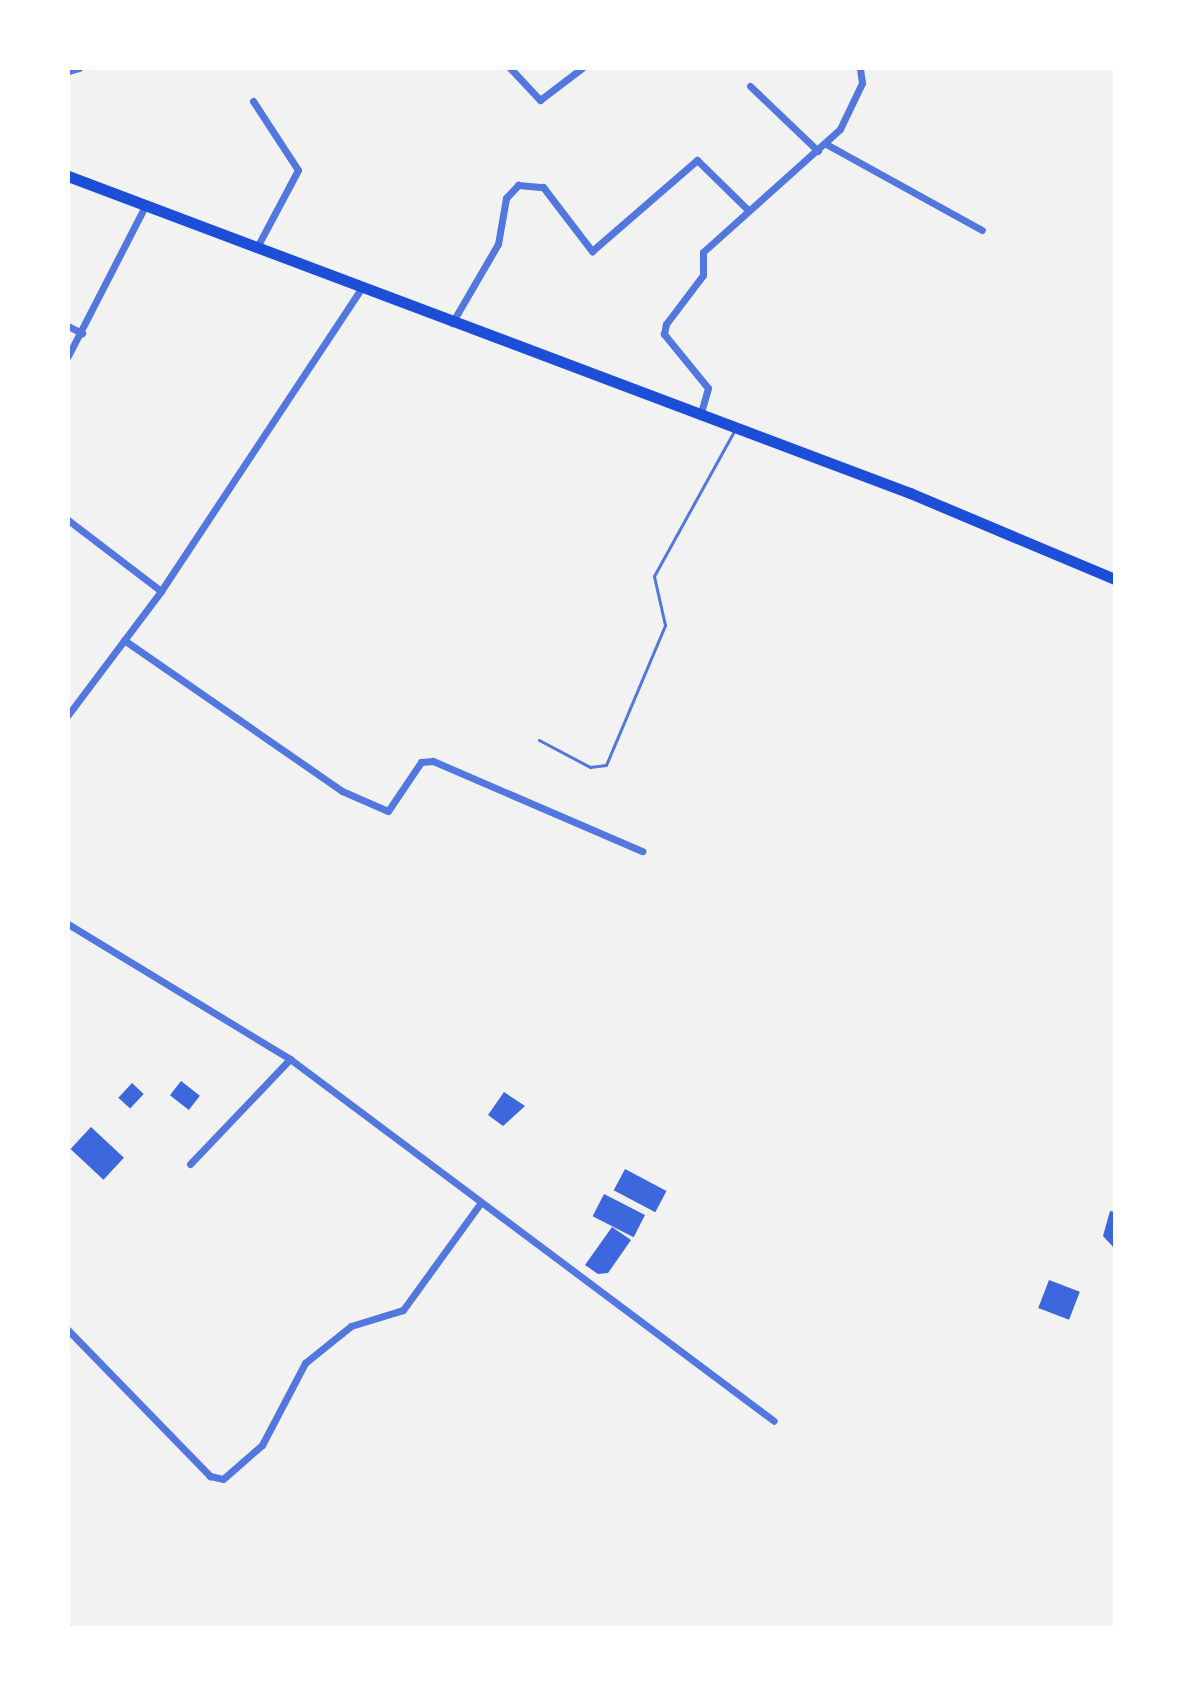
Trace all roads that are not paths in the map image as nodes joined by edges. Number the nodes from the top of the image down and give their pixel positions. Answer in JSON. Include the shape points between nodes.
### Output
{"nodes":[{"id":1,"x":79,"y":68,"type":"edge"},
{"id":2,"x":510,"y":68,"type":"edge"},
{"id":3,"x":582,"y":68,"type":"edge"},
{"id":4,"x":860,"y":68,"type":"edge"},
{"id":5,"x":68,"y":71,"type":"edge"},
{"id":6,"x":750,"y":86,"type":"dead end"},
{"id":7,"x":253,"y":101,"type":"dead end"},
{"id":8,"x":826,"y":144,"type":"junction"},
{"id":9,"x":818,"y":151,"type":"junction"},
{"id":10,"x":68,"y":176,"type":"edge"},
{"id":11,"x":145,"y":206,"type":"junction"},
{"id":12,"x":747,"y":209,"type":"junction"},
{"id":13,"x":982,"y":230,"type":"dead end"},
{"id":14,"x":256,"y":250,"type":"junction"},
{"id":15,"x":360,"y":290,"type":"junction"},
{"id":16,"x":452,"y":323,"type":"junction"},
{"id":17,"x":68,"y":326,"type":"edge"},
{"id":18,"x":82,"y":333,"type":"junction"},
{"id":19,"x":68,"y":356,"type":"edge"},
{"id":20,"x":700,"y":416,"type":"junction"},
{"id":21,"x":735,"y":429,"type":"junction"},
{"id":22,"x":68,"y":520,"type":"edge"},
{"id":23,"x":1115,"y":579,"type":"edge"},
{"id":24,"x":161,"y":591,"type":"junction"},
{"id":25,"x":124,"y":640,"type":"junction"},
{"id":26,"x":68,"y":715,"type":"edge"},
{"id":27,"x":539,"y":740,"type":"dead end"},
{"id":28,"x":642,"y":851,"type":"dead end"},
{"id":29,"x":68,"y":924,"type":"edge"},
{"id":30,"x":290,"y":1059,"type":"junction"},
{"id":31,"x":190,"y":1164,"type":"dead end"},
{"id":32,"x":479,"y":1205,"type":"junction"},
{"id":33,"x":68,"y":1330,"type":"edge"},
{"id":34,"x":774,"y":1421,"type":"dead end"}],
"edges":[{"from":1,"to":5,"type":"street"},
{"from":2,"to":3,"type":"street","via":[[540,100]]},
{"from":4,"to":8,"type":"street","via":[[862,83]]},
{"from":6,"to":9,"type":"street"},
{"from":7,"to":14,"type":"street","via":[[298,170]]},
{"from":8,"to":9,"type":"street"},
{"from":8,"to":13,"type":"street"},
{"from":9,"to":12,"type":"street"},
{"from":10,"to":11,"type":"main road"},
{"from":11,"to":14,"type":"main road"},
{"from":11,"to":18,"type":"street"},
{"from":12,"to":16,"type":"street","via":[[697,160],[592,251],[543,187],[518,185],[506,198],[498,244]]},
{"from":12,"to":20,"type":"street","via":[[703,252],[703,275],[666,324],[664,334],[708,388]]},
{"from":14,"to":15,"type":"main road"},
{"from":15,"to":16,"type":"main road"},
{"from":15,"to":24,"type":"street"},
{"from":16,"to":20,"type":"main road"},
{"from":17,"to":18,"type":"street"},
{"from":18,"to":19,"type":"street"},
{"from":20,"to":21,"type":"main road"},
{"from":21,"to":23,"type":"main road"},
{"from":21,"to":27,"type":"lane","via":[[654,576],[665,625],[606,765],[590,767]]},
{"from":22,"to":24,"type":"street"},
{"from":24,"to":25,"type":"street"},
{"from":25,"to":26,"type":"street"},
{"from":25,"to":28,"type":"street","via":[[342,791],[388,811],[421,762],[433,761]]},
{"from":29,"to":30,"type":"street"},
{"from":30,"to":31,"type":"street"},
{"from":30,"to":32,"type":"street"},
{"from":32,"to":33,"type":"street","via":[[403,1310],[351,1326],[305,1363],[262,1445],[223,1479],[210,1476]]},
{"from":32,"to":34,"type":"street"}]}
